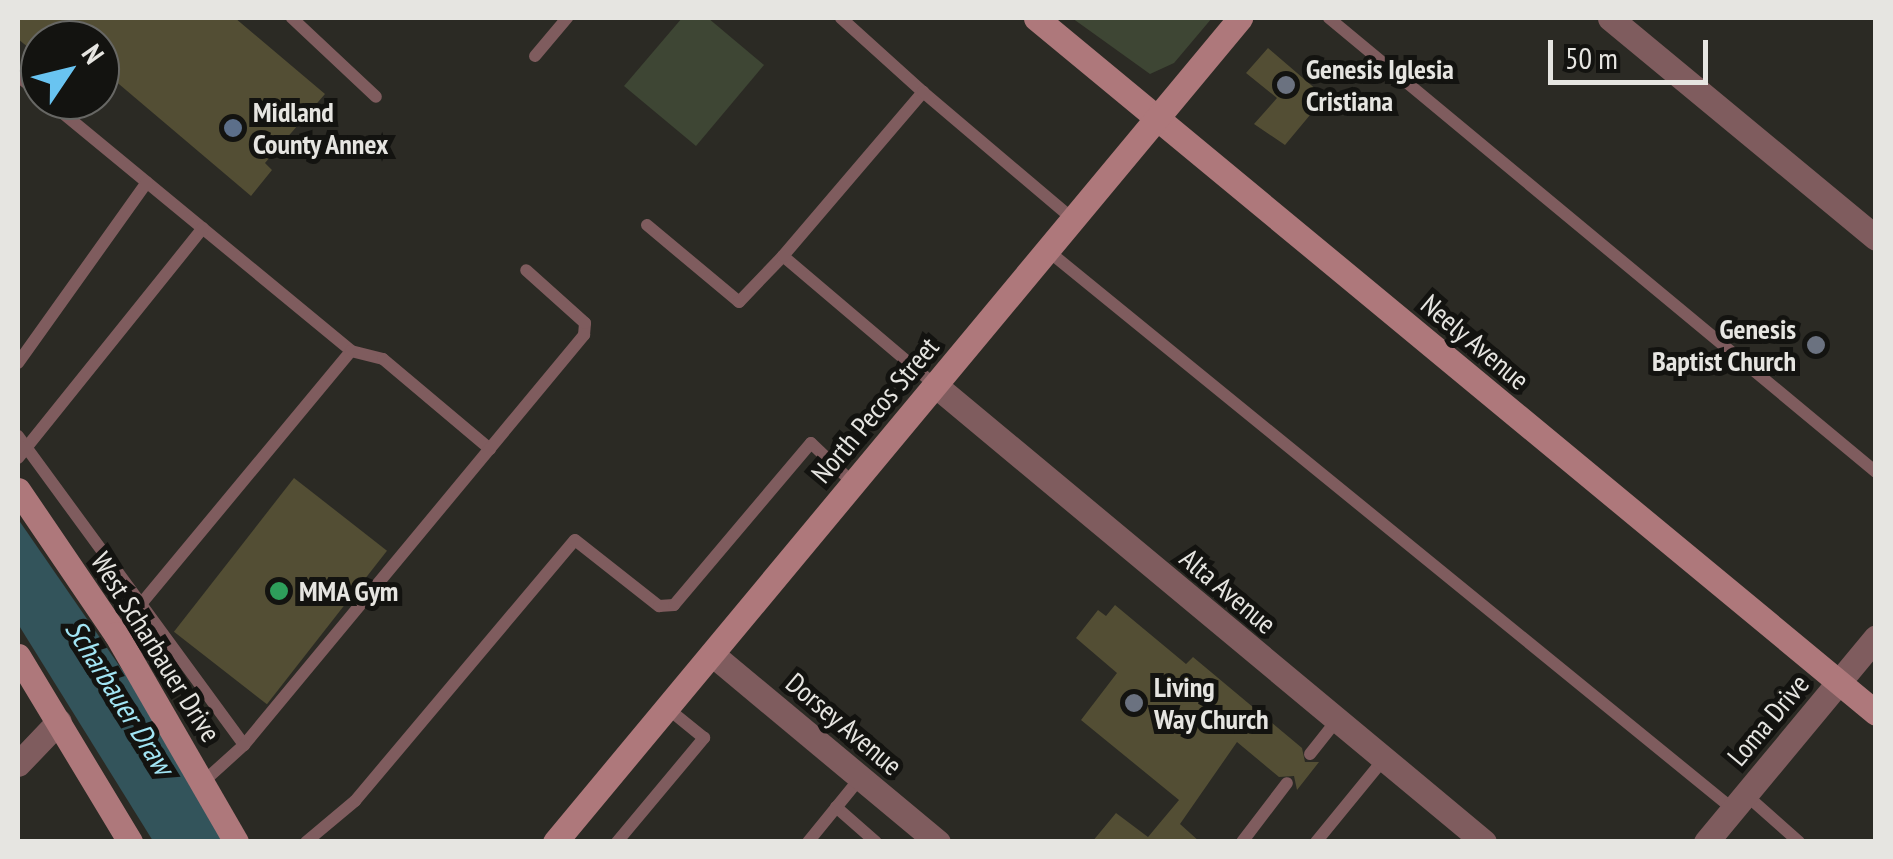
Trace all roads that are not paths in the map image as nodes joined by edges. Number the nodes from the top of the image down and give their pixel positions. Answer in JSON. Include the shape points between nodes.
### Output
{"nodes":[{"id":1,"x":292,"y":18,"type":"edge"},
{"id":2,"x":567,"y":18,"type":"edge"},
{"id":3,"x":840,"y":18,"type":"edge"},
{"id":4,"x":1036,"y":18,"type":"edge"},
{"id":5,"x":1240,"y":18,"type":"edge"},
{"id":6,"x":1329,"y":18,"type":"edge"},
{"id":7,"x":1610,"y":18,"type":"edge"},
{"id":8,"x":535,"y":56,"type":"dead end"},
{"id":9,"x":923,"y":92,"type":"junction"},
{"id":10,"x":376,"y":96,"type":"dead end"},
{"id":11,"x":1156,"y":118,"type":"junction"},
{"id":12,"x":71,"y":120,"type":"edge"},
{"id":13,"x":147,"y":182,"type":"junction"},
{"id":14,"x":1073,"y":219,"type":"junction"},
{"id":15,"x":647,"y":225,"type":"dead end"},
{"id":16,"x":203,"y":228,"type":"junction"},
{"id":17,"x":1876,"y":238,"type":"edge"},
{"id":18,"x":1047,"y":250,"type":"junction"},
{"id":19,"x":783,"y":256,"type":"junction"},
{"id":20,"x":526,"y":270,"type":"dead end"},
{"id":21,"x":352,"y":351,"type":"junction"},
{"id":22,"x":18,"y":363,"type":"edge"},
{"id":23,"x":934,"y":386,"type":"junction"},
{"id":24,"x":18,"y":436,"type":"edge"},
{"id":25,"x":490,"y":448,"type":"junction"},
{"id":26,"x":22,"y":453,"type":"edge"},
{"id":27,"x":1876,"y":472,"type":"edge"},
{"id":28,"x":853,"y":483,"type":"junction"},
{"id":29,"x":18,"y":490,"type":"edge"},
{"id":30,"x":142,"y":612,"type":"junction"},
{"id":31,"x":116,"y":634,"type":"junction"},
{"id":32,"x":1876,"y":637,"type":"edge"},
{"id":33,"x":712,"y":654,"type":"junction"},
{"id":34,"x":18,"y":656,"type":"edge"},
{"id":35,"x":1838,"y":682,"type":"junction"},
{"id":36,"x":666,"y":707,"type":"junction"},
{"id":37,"x":1876,"y":714,"type":"edge"},
{"id":38,"x":1338,"y":720,"type":"junction"},
{"id":39,"x":58,"y":721,"type":"junction"},
{"id":40,"x":244,"y":745,"type":"junction"},
{"id":41,"x":1310,"y":754,"type":"dead end"},
{"id":42,"x":1384,"y":759,"type":"junction"},
{"id":43,"x":18,"y":764,"type":"edge"},
{"id":44,"x":861,"y":778,"type":"junction"},
{"id":45,"x":204,"y":782,"type":"junction"},
{"id":46,"x":1287,"y":783,"type":"dead end"},
{"id":47,"x":1739,"y":802,"type":"junction"},
{"id":48,"x":836,"y":807,"type":"junction"},
{"id":49,"x":130,"y":842,"type":"edge"},
{"id":50,"x":236,"y":842,"type":"edge"},
{"id":51,"x":306,"y":842,"type":"edge"},
{"id":52,"x":555,"y":842,"type":"edge"},
{"id":53,"x":617,"y":842,"type":"edge"},
{"id":54,"x":808,"y":842,"type":"edge"},
{"id":55,"x":876,"y":842,"type":"edge"},
{"id":56,"x":938,"y":842,"type":"edge"},
{"id":57,"x":1242,"y":842,"type":"edge"},
{"id":58,"x":1316,"y":842,"type":"edge"},
{"id":59,"x":1484,"y":842,"type":"edge"},
{"id":60,"x":1706,"y":842,"type":"edge"},
{"id":61,"x":1800,"y":842,"type":"edge"}],
"edges":[{"from":1,"to":10,"type":"lane"},
{"from":2,"to":8,"type":"lane"},
{"from":3,"to":9,"type":"lane"},
{"from":4,"to":11,"type":"street","name":"Neely Avenue"},
{"from":5,"to":11,"type":"street","name":"North Pecos Street"},
{"from":6,"to":27,"type":"lane"},
{"from":7,"to":17,"type":"street"},
{"from":9,"to":14,"type":"lane"},
{"from":9,"to":19,"type":"lane"},
{"from":11,"to":14,"type":"street","name":"North Pecos Street"},
{"from":11,"to":35,"type":"street","name":"Neely Avenue"},
{"from":12,"to":13,"type":"lane"},
{"from":13,"to":16,"type":"lane"},
{"from":13,"to":22,"type":"lane"},
{"from":14,"to":18,"type":"street","name":"North Pecos Street"},
{"from":15,"to":19,"type":"lane","via":[[739,302]]},
{"from":16,"to":21,"type":"lane"},
{"from":16,"to":26,"type":"lane"},
{"from":18,"to":23,"type":"street","name":"North Pecos Street"},
{"from":18,"to":47,"type":"lane"},
{"from":19,"to":23,"type":"lane"},
{"from":20,"to":25,"type":"lane","via":[[585,323],[584,335]]},
{"from":21,"to":25,"type":"lane","via":[[383,359]]},
{"from":21,"to":30,"type":"lane"},
{"from":23,"to":28,"type":"street","name":"North Pecos Street"},
{"from":23,"to":38,"type":"street","name":"Alta Avenue"},
{"from":24,"to":26,"type":"lane"},
{"from":25,"to":40,"type":"lane"},
{"from":26,"to":30,"type":"lane"},
{"from":28,"to":33,"type":"street","name":"North Pecos Street"},
{"from":28,"to":51,"type":"lane","via":[[811,444],[674,605],[659,606],[574,540],[355,801]]},
{"from":29,"to":31,"type":"street","name":"West Scharbauer Drive"},
{"from":30,"to":31,"type":"lane"},
{"from":30,"to":40,"type":"lane"},
{"from":31,"to":45,"type":"street","name":"West Scharbauer Drive"},
{"from":32,"to":35,"type":"street","name":"Loma Drive"},
{"from":33,"to":36,"type":"street","name":"North Pecos Street"},
{"from":33,"to":44,"type":"street","name":"Dorsey Avenue"},
{"from":34,"to":39,"type":"street"},
{"from":35,"to":37,"type":"street","name":"Neely Avenue"},
{"from":35,"to":47,"type":"street","name":"Loma Drive"},
{"from":36,"to":52,"type":"street","name":"North Pecos Street"},
{"from":36,"to":53,"type":"lane","via":[[704,738]]},
{"from":38,"to":41,"type":"lane"},
{"from":38,"to":42,"type":"street","name":"Alta Avenue"},
{"from":39,"to":43,"type":"street"},
{"from":39,"to":49,"type":"street"},
{"from":40,"to":45,"type":"lane"},
{"from":42,"to":58,"type":"lane"},
{"from":42,"to":59,"type":"street","name":"Alta Avenue"},
{"from":44,"to":48,"type":"lane"},
{"from":44,"to":56,"type":"street","name":"Dorsey Avenue"},
{"from":45,"to":50,"type":"street","name":"West Scharbauer Drive"},
{"from":46,"to":57,"type":"lane"},
{"from":47,"to":60,"type":"street","name":"Loma Drive"},
{"from":47,"to":61,"type":"lane"},
{"from":48,"to":54,"type":"lane"},
{"from":48,"to":55,"type":"lane"}]}
